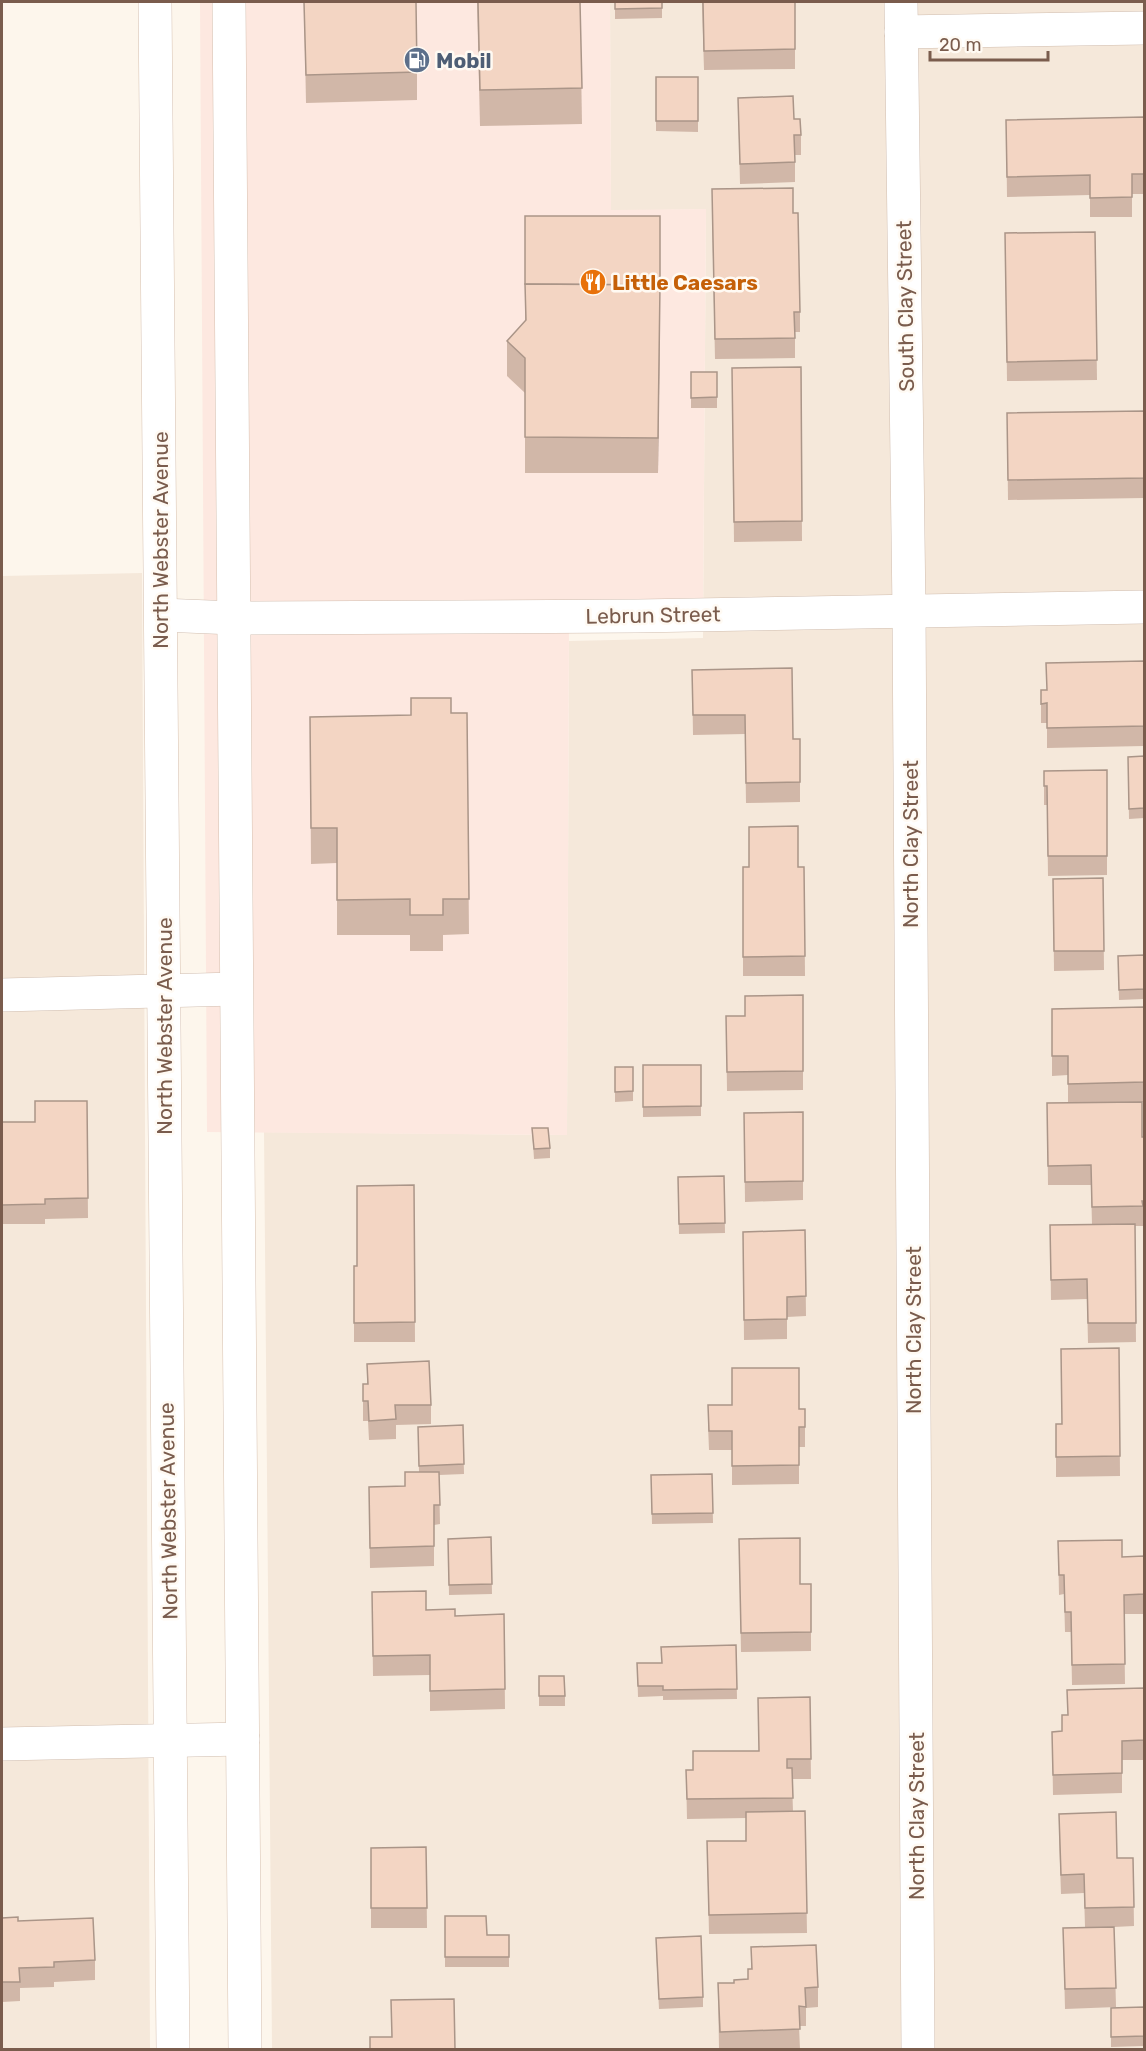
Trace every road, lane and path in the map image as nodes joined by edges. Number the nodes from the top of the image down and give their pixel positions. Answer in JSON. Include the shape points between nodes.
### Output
{"nodes":[{"id":1,"x":155,"y":2,"type":"edge"},
{"id":2,"x":229,"y":2,"type":"edge"},
{"id":3,"x":901,"y":17,"type":"edge"},
{"id":4,"x":1144,"y":28,"type":"edge"},
{"id":5,"x":1144,"y":608,"type":"edge"},
{"id":6,"x":909,"y":611,"type":"junction"},
{"id":7,"x":161,"y":615,"type":"junction"},
{"id":8,"x":234,"y":618,"type":"junction"},
{"id":9,"x":236,"y":989,"type":"junction"},
{"id":10,"x":164,"y":991,"type":"junction"},
{"id":11,"x":2,"y":995,"type":"edge"},
{"id":12,"x":243,"y":1739,"type":"junction"},
{"id":13,"x":170,"y":1740,"type":"junction"},
{"id":14,"x":2,"y":1744,"type":"edge"},
{"id":15,"x":173,"y":2049,"type":"edge"},
{"id":16,"x":245,"y":2049,"type":"edge"},
{"id":17,"x":918,"y":2049,"type":"edge"}],
"edges":[{"from":1,"to":7,"type":"main road","name":"North Webster Avenue"},
{"from":2,"to":8,"type":"main road"},
{"from":3,"to":4,"type":"main road"},
{"from":3,"to":6,"type":"main road","name":"South Clay Street"},
{"from":5,"to":6,"type":"main road","name":"Lebrun Street"},
{"from":6,"to":8,"type":"main road","name":"Lebrun Street"},
{"from":6,"to":17,"type":"main road","name":"North Clay Street"},
{"from":7,"to":8,"type":"main road","name":"Lebrun Street"},
{"from":7,"to":10,"type":"main road","name":"North Webster Avenue"},
{"from":8,"to":9,"type":"main road"},
{"from":9,"to":10,"type":"main road"},
{"from":9,"to":12,"type":"main road"},
{"from":10,"to":11,"type":"main road"},
{"from":10,"to":13,"type":"main road","name":"North Webster Avenue"},
{"from":12,"to":13,"type":"main road"},
{"from":12,"to":16,"type":"main road"},
{"from":13,"to":14,"type":"main road"},
{"from":13,"to":15,"type":"main road","name":"North Webster Avenue"}]}
